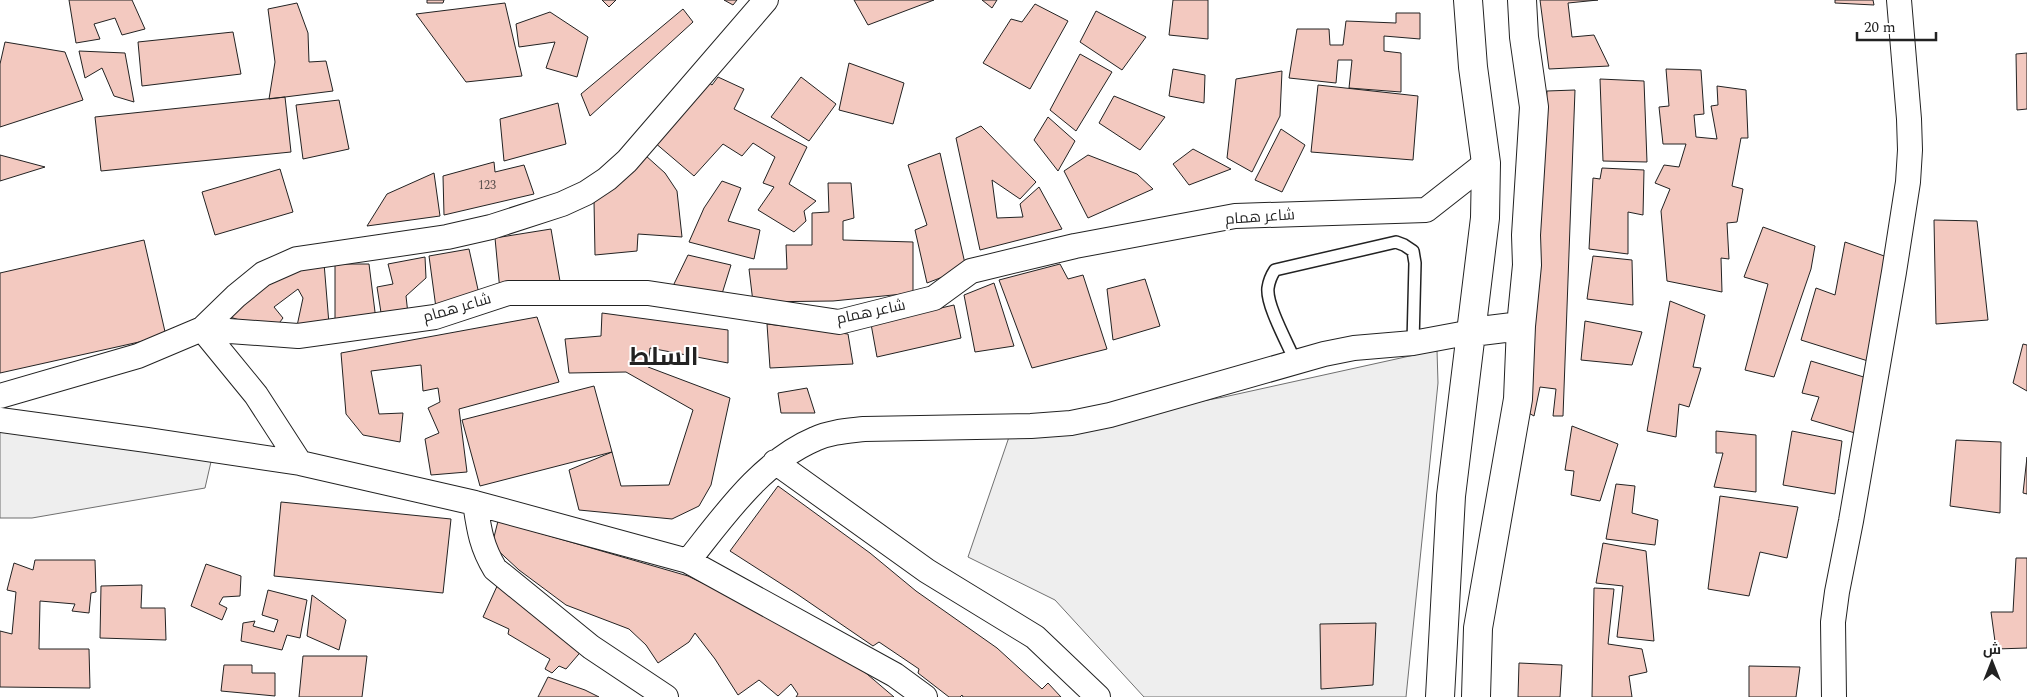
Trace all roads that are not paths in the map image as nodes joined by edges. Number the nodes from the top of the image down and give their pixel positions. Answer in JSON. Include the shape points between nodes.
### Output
{"nodes":[{"id":1,"x":766,"y":0,"type":"edge"},
{"id":2,"x":1468,"y":0,"type":"edge"},
{"id":3,"x":1522,"y":0,"type":"edge"},
{"id":4,"x":1899,"y":0,"type":"edge"},
{"id":5,"x":1486,"y":163,"type":"junction"},
{"id":6,"x":1522,"y":326,"type":"junction"},
{"id":7,"x":202,"y":330,"type":"junction"},
{"id":8,"x":1472,"y":332,"type":"junction"},
{"id":9,"x":1414,"y":342,"type":"junction"},
{"id":10,"x":1295,"y":361,"type":"junction"},
{"id":11,"x":0,"y":396,"type":"edge"},
{"id":12,"x":0,"y":420,"type":"edge"},
{"id":13,"x":775,"y":462,"type":"junction"},
{"id":14,"x":300,"y":463,"type":"junction"},
{"id":15,"x":475,"y":503,"type":"junction"},
{"id":16,"x":688,"y":561,"type":"junction"},
{"id":17,"x":666,"y":697,"type":"edge"},
{"id":18,"x":926,"y":697,"type":"edge"},
{"id":19,"x":1098,"y":697,"type":"edge"},
{"id":20,"x":1440,"y":697,"type":"edge"},
{"id":21,"x":1476,"y":697,"type":"edge"},
{"id":22,"x":1834,"y":697,"type":"edge"}],
"edges":[{"from":1,"to":7,"type":"street","via":[[627,161],[586,193],[491,227],[297,259],[263,274]]},
{"from":2,"to":5,"type":"main road"},
{"from":3,"to":6,"type":"main road","via":[[1534,107]]},
{"from":4,"to":22,"type":"street","via":[[1909,119],[1908,182],[1837,592],[1833,622]]},
{"from":5,"to":7,"type":"street","name":"شاعر همام","via":[[1426,210],[1235,216],[1076,246],[971,271],[934,298],[839,322],[648,293],[508,293],[436,317],[298,336]]},
{"from":5,"to":8,"type":"main road","via":[[1485,218]]},
{"from":6,"to":8,"type":"main road"},
{"from":6,"to":21,"type":"main road","via":[[1518,399],[1478,628]]},
{"from":7,"to":11,"type":"street","via":[[138,356]]},
{"from":7,"to":14,"type":"street","via":[[256,396]]},
{"from":8,"to":9,"type":"street"},
{"from":8,"to":20,"type":"main road","via":[[1452,496]]},
{"from":9,"to":10,"type":"street","via":[[1354,348]]},
{"from":9,"to":10,"type":"lane","via":[[1413,251],[1396,242],[1275,270],[1268,290],[1269,303]]},
{"from":10,"to":13,"type":"street","via":[[1090,420],[1050,426],[840,431],[795,448]]},
{"from":12,"to":14,"type":"street"},
{"from":13,"to":16,"type":"street"},
{"from":13,"to":19,"type":"street","via":[[926,571],[1035,637]]},
{"from":14,"to":15,"type":"street"},
{"from":15,"to":16,"type":"street"},
{"from":15,"to":17,"type":"street","via":[[481,542],[495,568],[591,647]]},
{"from":16,"to":18,"type":"street","via":[[894,675]]}]}
